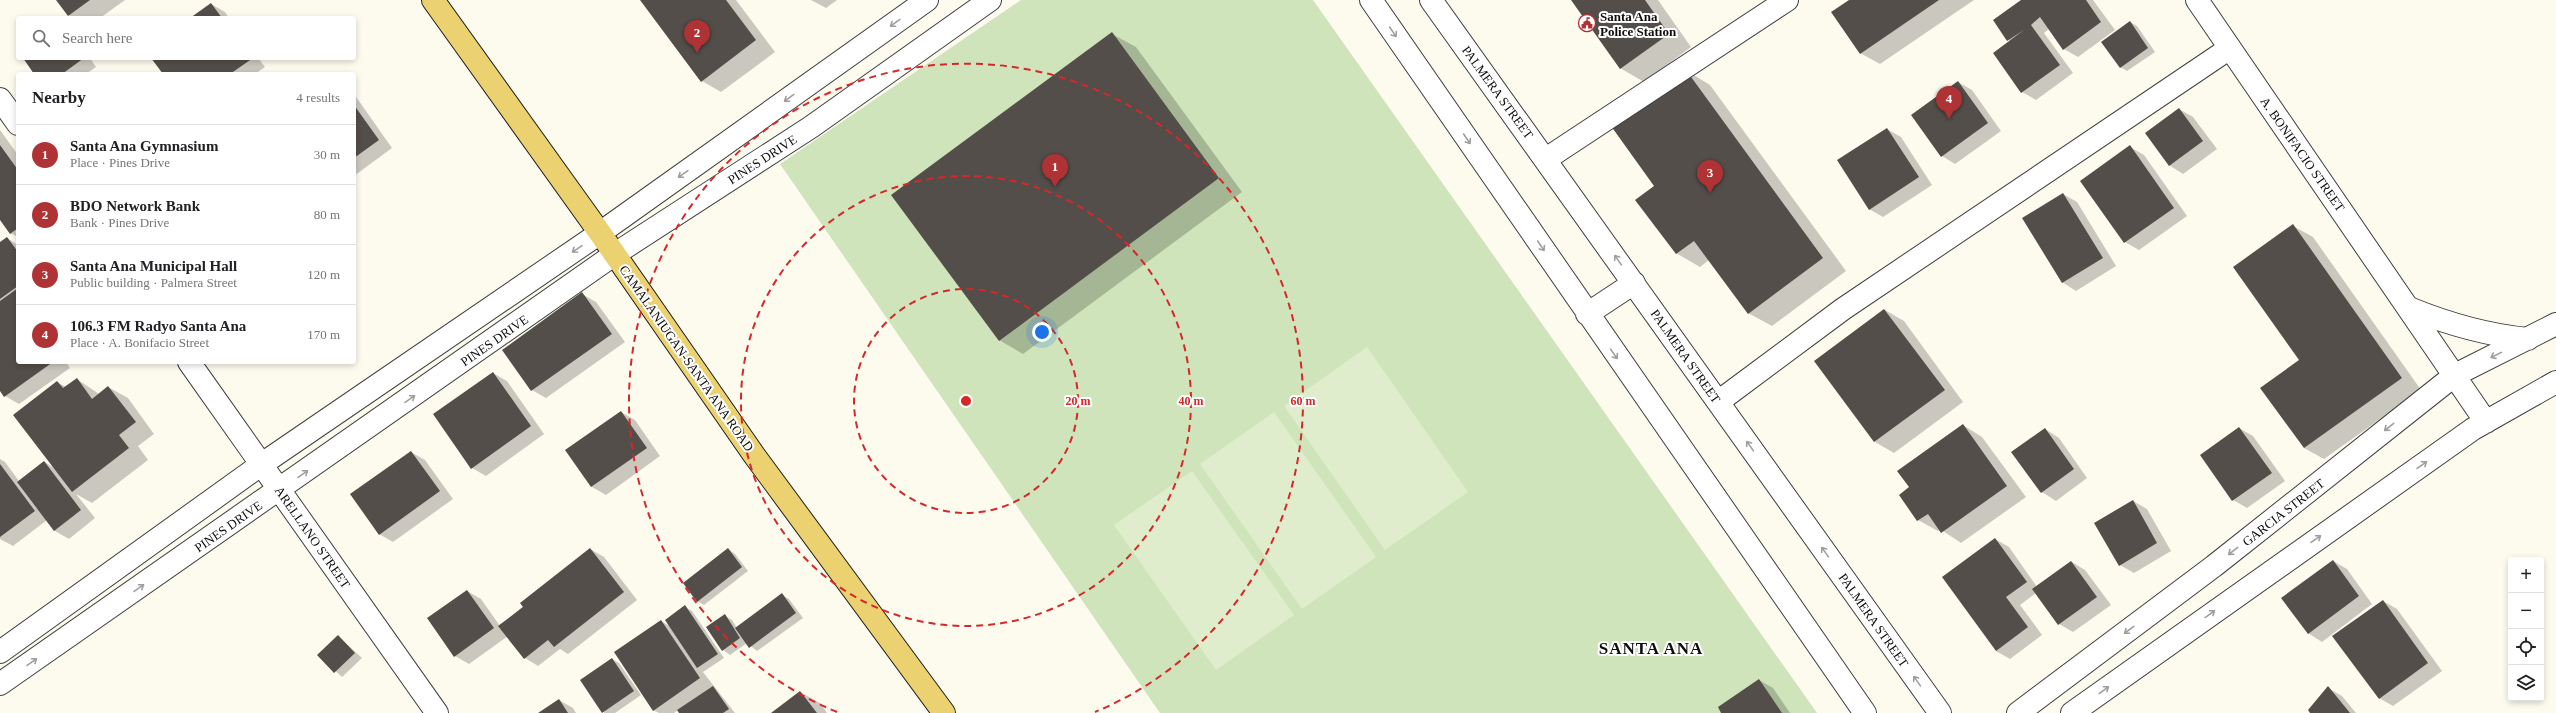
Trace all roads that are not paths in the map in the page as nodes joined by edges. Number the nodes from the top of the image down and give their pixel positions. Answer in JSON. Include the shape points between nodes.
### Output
{"nodes":[{"id":1,"x":433,"y":0,"type":"edge"},
{"id":2,"x":927,"y":0,"type":"edge"},
{"id":3,"x":990,"y":0,"type":"edge"},
{"id":4,"x":1371,"y":0,"type":"edge"},
{"id":5,"x":1431,"y":0,"type":"edge"},
{"id":6,"x":1787,"y":0,"type":"edge"},
{"id":7,"x":2197,"y":0,"type":"edge"},
{"id":8,"x":2230,"y":48,"type":"junction"},
{"id":9,"x":0,"y":99,"type":"edge"},
{"id":10,"x":16,"y":121,"type":"edge"},
{"id":11,"x":1546,"y":159,"type":"junction"},
{"id":12,"x":600,"y":233,"type":"junction"},
{"id":13,"x":615,"y":254,"type":"junction"},
{"id":14,"x":1634,"y":283,"type":"junction"},
{"id":15,"x":2409,"y":308,"type":"junction"},
{"id":16,"x":1587,"y":314,"type":"junction"},
{"id":17,"x":2556,"y":324,"type":"edge"},
{"id":18,"x":2528,"y":339,"type":"junction"},
{"id":19,"x":189,"y":364,"type":"edge"},
{"id":20,"x":2455,"y":375,"type":"junction"},
{"id":21,"x":2556,"y":382,"type":"edge"},
{"id":22,"x":1718,"y":402,"type":"junction"},
{"id":23,"x":2486,"y":422,"type":"junction"},
{"id":24,"x":262,"y":464,"type":"junction"},
{"id":25,"x":280,"y":490,"type":"junction"},
{"id":26,"x":0,"y":652,"type":"edge"},
{"id":27,"x":0,"y":684,"type":"edge"},
{"id":28,"x":438,"y":713,"type":"edge"},
{"id":29,"x":944,"y":713,"type":"edge"},
{"id":30,"x":1865,"y":713,"type":"edge"},
{"id":31,"x":1940,"y":713,"type":"edge"},
{"id":32,"x":2018,"y":713,"type":"edge"},
{"id":33,"x":2072,"y":713,"type":"edge"}],
"edges":[{"from":1,"to":12,"type":"main road","name":"CAMALANIUGAN-SANTA ANA ROAD"},
{"from":2,"to":12,"type":"street","one_way":true},
{"from":3,"to":13,"type":"street","name":"PINES DRIVE","via":[[811,127]]},
{"from":4,"to":16,"type":"street","one_way":true},
{"from":5,"to":11,"type":"street","name":"PALMERA STREET"},
{"from":6,"to":11,"type":"street"},
{"from":7,"to":8,"type":"street","name":"A. BONIFACIO STREET"},
{"from":8,"to":15,"type":"street","name":"A. BONIFACIO STREET"},
{"from":8,"to":22,"type":"street","via":[[1843,308]]},
{"from":9,"to":10,"type":"street"},
{"from":14,"to":11,"type":"street","name":"PALMERA STREET","one_way":true},
{"from":12,"to":13,"type":"main road","name":"CAMALANIUGAN-SANTA ANA ROAD"},
{"from":12,"to":24,"type":"street","one_way":true},
{"from":25,"to":13,"type":"street","name":"PINES DRIVE","one_way":true},
{"from":13,"to":29,"type":"main road","name":"CAMALANIUGAN-SANTA ANA ROAD","via":[[754,455]]},
{"from":14,"to":16,"type":"street"},
{"from":14,"to":22,"type":"street","name":"PALMERA STREET"},
{"from":15,"to":18,"type":"street","via":[[2465,328],[2498,336]]},
{"from":15,"to":20,"type":"street","name":"A. BONIFACIO STREET"},
{"from":16,"to":30,"type":"street","one_way":true},
{"from":17,"to":18,"type":"street","name":"GARCIA STREET"},
{"from":18,"to":20,"type":"street","name":"GARCIA STREET","one_way":true},
{"from":19,"to":24,"type":"street","name":"ARELLANO STREET"},
{"from":20,"to":23,"type":"street","name":"A. BONIFACIO STREET"},
{"from":20,"to":32,"type":"street","name":"GARCIA STREET","one_way":true,"via":[[2214,566]]},
{"from":21,"to":23,"type":"street"},
{"from":31,"to":22,"type":"street","name":"PALMERA STREET","one_way":true},
{"from":33,"to":23,"type":"street","one_way":true,"via":[[2248,586]]},
{"from":24,"to":25,"type":"street","name":"ARELLANO STREET"},
{"from":24,"to":26,"type":"street"},
{"from":27,"to":25,"type":"street","name":"PINES DRIVE","one_way":true},
{"from":25,"to":28,"type":"street","name":"ARELLANO STREET"}]}
